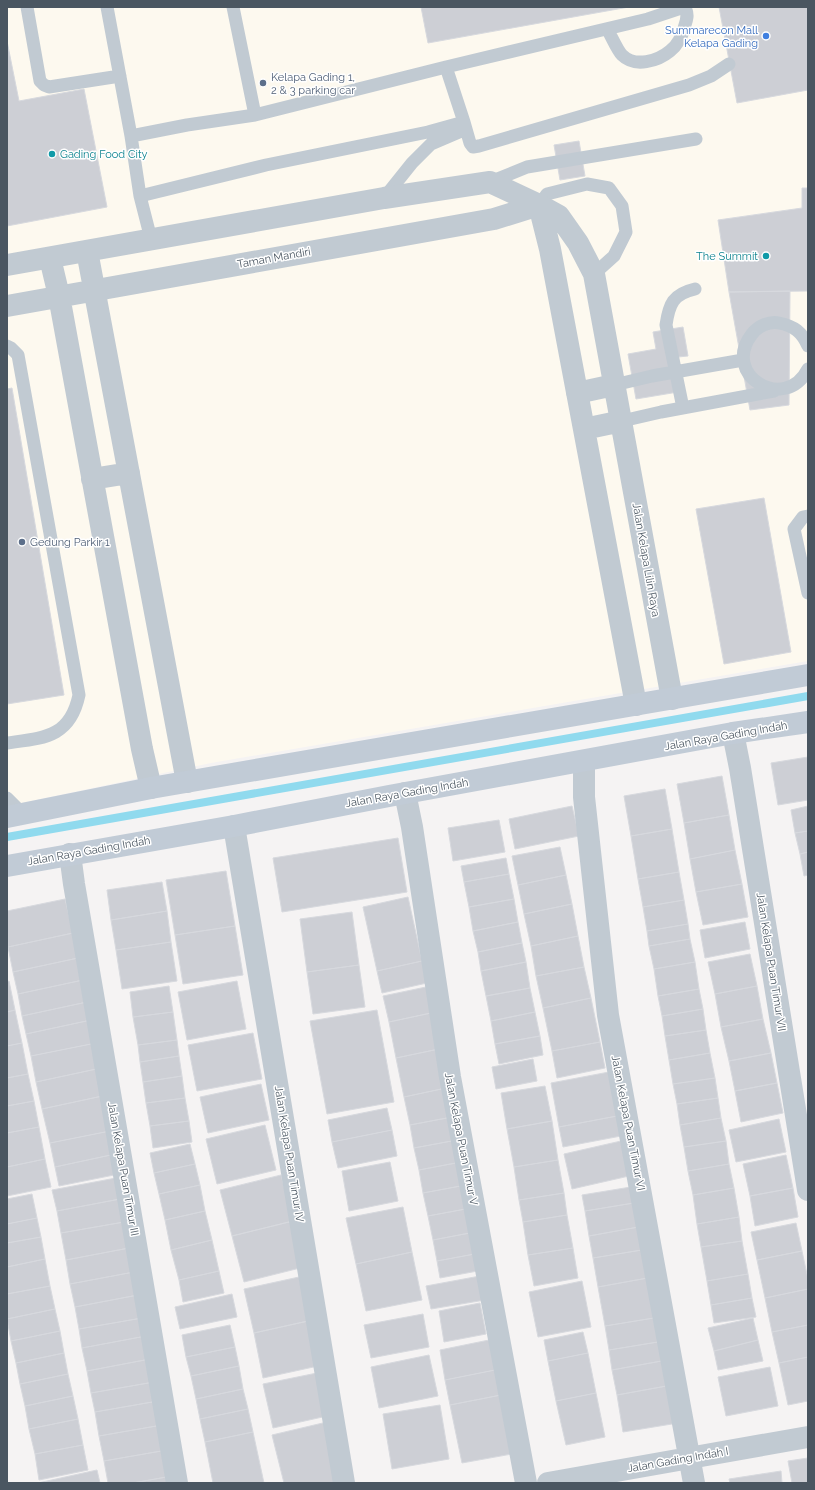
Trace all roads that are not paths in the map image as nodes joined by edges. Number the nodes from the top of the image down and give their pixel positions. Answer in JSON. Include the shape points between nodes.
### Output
{"nodes":[{"id":1,"x":27,"y":7,"type":"edge"},
{"id":2,"x":107,"y":7,"type":"edge"},
{"id":3,"x":233,"y":7,"type":"edge"},
{"id":4,"x":607,"y":28,"type":"junction"},
{"id":5,"x":729,"y":64,"type":"dead end"},
{"id":6,"x":446,"y":68,"type":"junction"},
{"id":7,"x":120,"y":76,"type":"junction"},
{"id":8,"x":256,"y":115,"type":"junction"},
{"id":9,"x":466,"y":126,"type":"junction"},
{"id":10,"x":131,"y":136,"type":"junction"},
{"id":11,"x":696,"y":139,"type":"dead end"},
{"id":12,"x":490,"y":182,"type":"junction"},
{"id":13,"x":140,"y":196,"type":"junction"},
{"id":14,"x":384,"y":198,"type":"junction"},
{"id":15,"x":539,"y":205,"type":"junction"},
{"id":16,"x":151,"y":239,"type":"junction"},
{"id":17,"x":87,"y":251,"type":"junction"},
{"id":18,"x":50,"y":258,"type":"junction"},
{"id":19,"x":7,"y":265,"type":"edge"},
{"id":20,"x":594,"y":274,"type":"junction"},
{"id":21,"x":695,"y":289,"type":"dead end"},
{"id":22,"x":94,"y":290,"type":"junction"},
{"id":23,"x":59,"y":296,"type":"junction"},
{"id":24,"x":7,"y":306,"type":"edge"},
{"id":25,"x":7,"y":346,"type":"edge"},
{"id":26,"x":808,"y":346,"type":"edge"},
{"id":27,"x":742,"y":360,"type":"junction"},
{"id":28,"x":808,"y":369,"type":"edge"},
{"id":29,"x":676,"y":372,"type":"junction"},
{"id":30,"x":614,"y":385,"type":"junction"},
{"id":31,"x":780,"y":390,"type":"junction"},
{"id":32,"x":577,"y":393,"type":"junction"},
{"id":33,"x":683,"y":408,"type":"junction"},
{"id":34,"x":622,"y":421,"type":"junction"},
{"id":35,"x":584,"y":429,"type":"junction"},
{"id":36,"x":129,"y":473,"type":"junction"},
{"id":37,"x":92,"y":480,"type":"junction"},
{"id":38,"x":808,"y":516,"type":"edge"},
{"id":39,"x":806,"y":573,"type":"edge"},
{"id":40,"x":808,"y":593,"type":"edge"},
{"id":41,"x":808,"y":675,"type":"edge"},
{"id":42,"x":672,"y":699,"type":"junction"},
{"id":43,"x":636,"y":705,"type":"junction"},
{"id":44,"x":808,"y":722,"type":"edge"},
{"id":45,"x":733,"y":733,"type":"junction"},
{"id":46,"x":7,"y":743,"type":"edge"},
{"id":47,"x":584,"y":761,"type":"junction"},
{"id":48,"x":187,"y":782,"type":"junction"},
{"id":49,"x":151,"y":788,"type":"junction"},
{"id":50,"x":405,"y":794,"type":"junction"},
{"id":51,"x":7,"y":798,"type":"edge"},
{"id":52,"x":15,"y":815,"type":"edge"},
{"id":53,"x":234,"y":826,"type":"junction"},
{"id":54,"x":70,"y":854,"type":"junction"},
{"id":55,"x":7,"y":866,"type":"edge"},
{"id":56,"x":808,"y":1190,"type":"edge"},
{"id":57,"x":808,"y":1437,"type":"edge"},
{"id":58,"x":690,"y":1458,"type":"junction"},
{"id":59,"x":177,"y":1483,"type":"edge"},
{"id":60,"x":344,"y":1483,"type":"edge"},
{"id":61,"x":526,"y":1483,"type":"edge"},
{"id":62,"x":548,"y":1483,"type":"edge"},
{"id":63,"x":694,"y":1483,"type":"edge"}],
"edges":[{"from":1,"to":7,"type":"lane","via":[[40,81],[44,85],[49,87]]},
{"from":2,"to":7,"type":"lane"},
{"from":3,"to":8,"type":"lane"},
{"from":4,"to":4,"type":"lane","via":[[648,19],[681,8],[686,10],[688,15],[684,33],[671,50],[659,58],[644,62],[634,61],[622,55]]},
{"from":4,"to":6,"type":"lane"},
{"from":5,"to":9,"type":"lane","via":[[711,76],[689,85],[479,146],[473,147],[470,144]]},
{"from":6,"to":8,"type":"lane"},
{"from":6,"to":9,"type":"lane"},
{"from":7,"to":10,"type":"lane"},
{"from":8,"to":10,"type":"lane"},
{"from":9,"to":13,"type":"lane","via":[[266,165]]},
{"from":9,"to":14,"type":"lane","via":[[431,144]]},
{"from":10,"to":13,"type":"lane"},
{"from":11,"to":12,"type":"lane","via":[[527,167]]},
{"from":12,"to":14,"type":"street"},
{"from":12,"to":15,"type":"street"},
{"from":13,"to":16,"type":"lane"},
{"from":14,"to":16,"type":"street"},
{"from":15,"to":20,"type":"street","name":"Jalan Kelapa Lilin Raya","via":[[559,216],[578,243]]},
{"from":15,"to":20,"type":"lane","via":[[547,194],[587,184],[609,188],[622,206],[626,232],[614,256]]},
{"from":15,"to":22,"type":"street","name":"Taman Mandiri","via":[[494,219]]},
{"from":15,"to":32,"type":"street"},
{"from":16,"to":17,"type":"street"},
{"from":17,"to":18,"type":"street"},
{"from":17,"to":22,"type":"street"},
{"from":18,"to":19,"type":"street"},
{"from":18,"to":23,"type":"street"},
{"from":20,"to":30,"type":"street","name":"Jalan Kelapa Lilin Raya"},
{"from":21,"to":29,"type":"lane","via":[[684,291],[673,300],[668,312],[666,325]]},
{"from":22,"to":23,"type":"street","name":"Taman Mandiri"},
{"from":22,"to":36,"type":"street"},
{"from":23,"to":24,"type":"street","name":"Taman Mandiri"},
{"from":23,"to":37,"type":"street"},
{"from":25,"to":46,"type":"lane","via":[[18,355],[79,695],[72,715],[50,736]]},
{"from":26,"to":27,"type":"lane","via":[[804,336],[790,325],[773,322],[756,329],[746,342]]},
{"from":27,"to":29,"type":"lane"},
{"from":27,"to":31,"type":"lane","via":[[749,376],[763,387]]},
{"from":28,"to":31,"type":"lane","via":[[796,384]]},
{"from":29,"to":30,"type":"lane"},
{"from":29,"to":33,"type":"lane"},
{"from":30,"to":32,"type":"street"},
{"from":30,"to":34,"type":"street","name":"Jalan Kelapa Lilin Raya"},
{"from":31,"to":33,"type":"lane"},
{"from":32,"to":35,"type":"street"},
{"from":33,"to":34,"type":"lane"},
{"from":34,"to":35,"type":"street"},
{"from":34,"to":42,"type":"street","name":"Jalan Kelapa Lilin Raya"},
{"from":35,"to":43,"type":"street"},
{"from":36,"to":37,"type":"street"},
{"from":36,"to":48,"type":"street"},
{"from":37,"to":49,"type":"street"},
{"from":38,"to":39,"type":"lane","via":[[803,517],[794,529]]},
{"from":39,"to":40,"type":"lane"},
{"from":41,"to":42,"type":"street"},
{"from":42,"to":43,"type":"street"},
{"from":43,"to":48,"type":"street"},
{"from":44,"to":45,"type":"street","name":"Jalan Raya Gading Indah"},
{"from":45,"to":47,"type":"street","name":"Jalan Raya Gading Indah"},
{"from":45,"to":56,"type":"street","name":"Jalan Kelapa Puan Timur VII"},
{"from":47,"to":50,"type":"street","name":"Jalan Raya Gading Indah"},
{"from":47,"to":58,"type":"street","name":"Jalan Kelapa Puan Timur VI","via":[[584,797],[608,1015]]},
{"from":48,"to":49,"type":"street"},
{"from":49,"to":52,"type":"street"},
{"from":50,"to":53,"type":"street","name":"Jalan Raya Gading Indah"},
{"from":50,"to":61,"type":"street","name":"Jalan Kelapa Puan Timur V","via":[[450,1077]]},
{"from":51,"to":52,"type":"lane"},
{"from":53,"to":54,"type":"street","name":"Jalan Raya Gading Indah"},
{"from":53,"to":60,"type":"street","name":"Jalan Kelapa Puan Timur IV"},
{"from":54,"to":55,"type":"street","name":"Jalan Raya Gading Indah"},
{"from":54,"to":59,"type":"street","name":"Jalan Kelapa Puan Timur III"},
{"from":57,"to":58,"type":"street","name":"Jalan Gading Indah I"},
{"from":58,"to":62,"type":"street","name":"Jalan Gading Indah I"},
{"from":58,"to":63,"type":"street","name":"Jalan Kelapa Puan Timur VI"}]}
